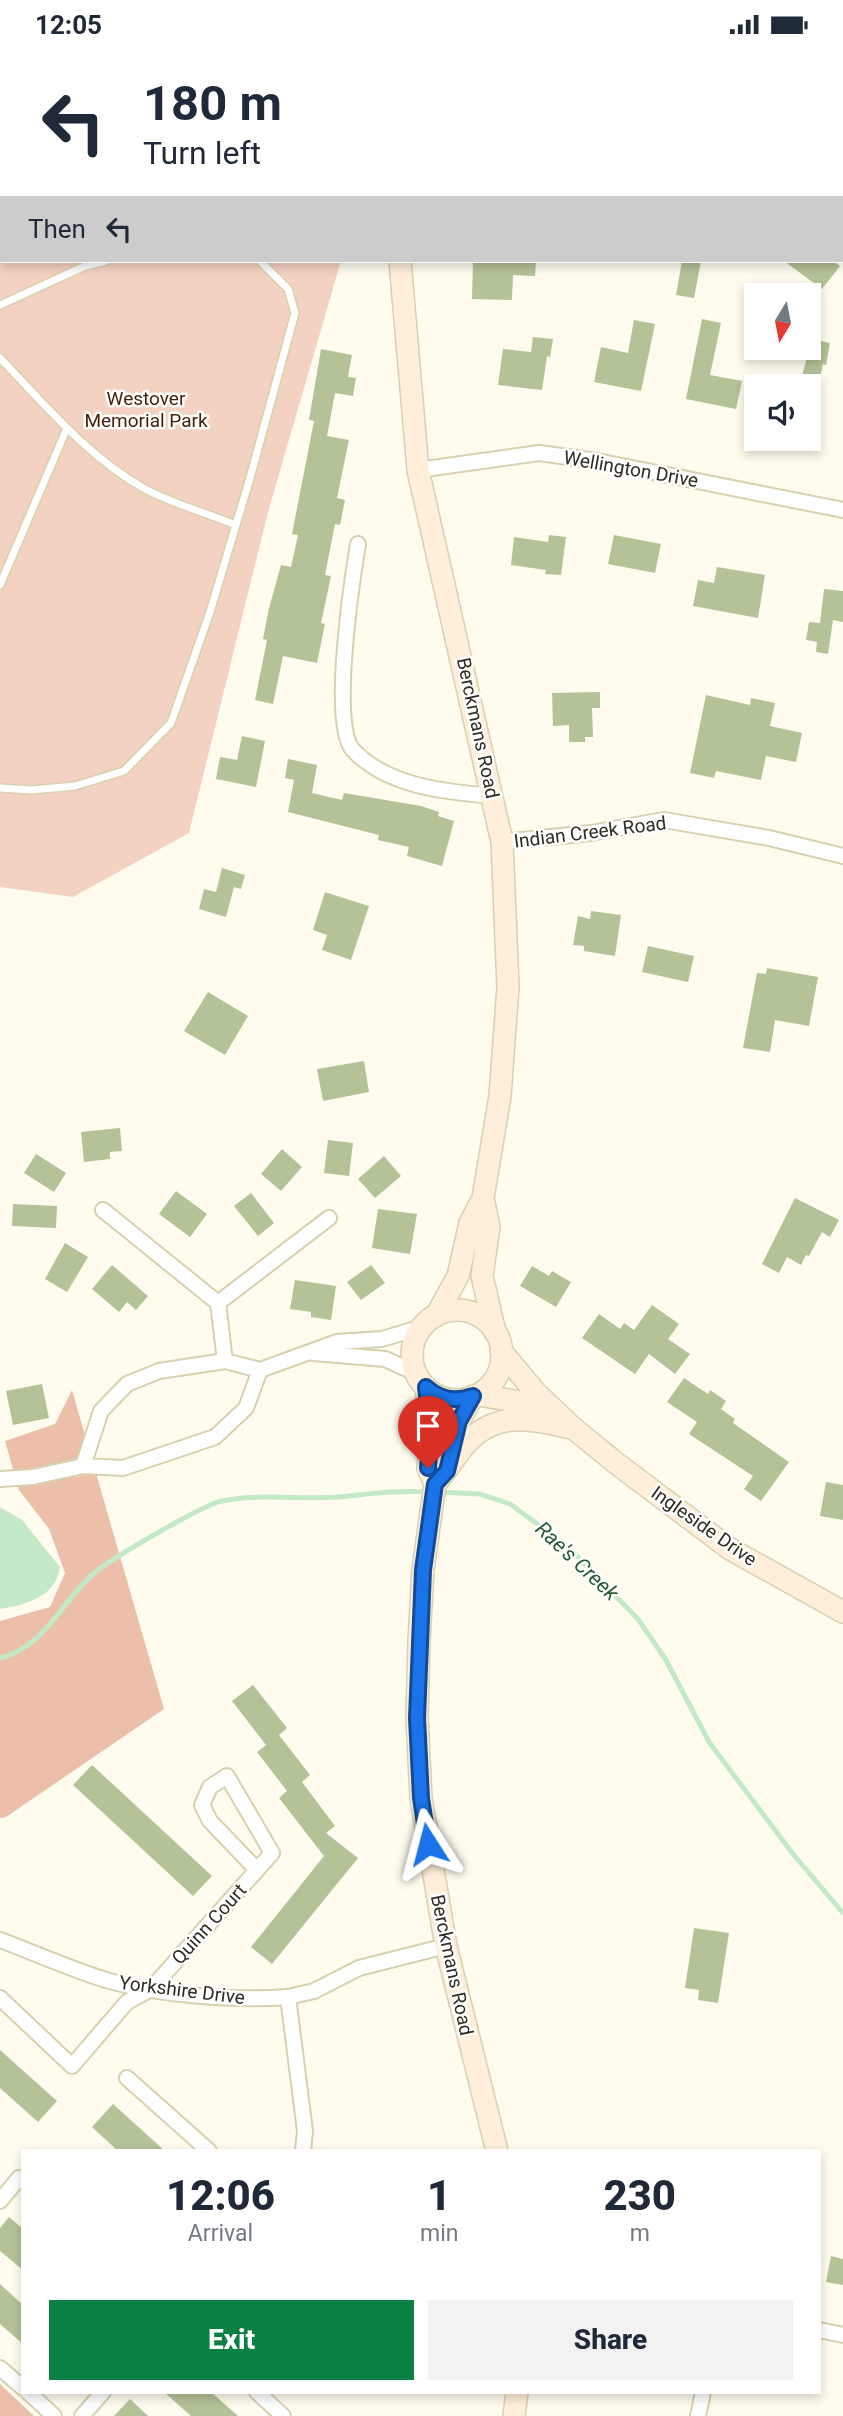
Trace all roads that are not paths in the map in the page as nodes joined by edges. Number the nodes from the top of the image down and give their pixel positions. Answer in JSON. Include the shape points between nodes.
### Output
{"nodes":[{"id":1,"x":83,"y":263,"type":"edge"},
{"id":2,"x":262,"y":263,"type":"edge"},
{"id":3,"x":400,"y":263,"type":"edge"},
{"id":4,"x":0,"y":305,"type":"edge"},
{"id":5,"x":0,"y":358,"type":"edge"},
{"id":6,"x":67,"y":428,"type":"junction"},
{"id":7,"x":418,"y":470,"type":"junction"},
{"id":8,"x":843,"y":510,"type":"edge"},
{"id":9,"x":236,"y":525,"type":"junction"},
{"id":10,"x":358,"y":544,"type":"dead end"},
{"id":11,"x":0,"y":585,"type":"edge"},
{"id":12,"x":0,"y":788,"type":"edge"},
{"id":13,"x":493,"y":796,"type":"junction"},
{"id":14,"x":502,"y":842,"type":"junction"},
{"id":15,"x":843,"y":856,"type":"edge"},
{"id":16,"x":484,"y":1198,"type":"junction"},
{"id":17,"x":103,"y":1210,"type":"dead end"},
{"id":18,"x":329,"y":1219,"type":"dead end"},
{"id":19,"x":218,"y":1303,"type":"junction"},
{"id":20,"x":429,"y":1322,"type":"junction"},
{"id":21,"x":498,"y":1342,"type":"junction"},
{"id":22,"x":312,"y":1353,"type":"junction"},
{"id":23,"x":225,"y":1361,"type":"junction"},
{"id":24,"x":260,"y":1370,"type":"junction"},
{"id":25,"x":421,"y":1380,"type":"junction"},
{"id":26,"x":475,"y":1396,"type":"junction"},
{"id":27,"x":573,"y":1428,"type":"junction"},
{"id":28,"x":83,"y":1467,"type":"junction"},
{"id":29,"x":441,"y":1478,"type":"junction"},
{"id":30,"x":0,"y":1479,"type":"edge"},
{"id":31,"x":843,"y":1612,"type":"edge"},
{"id":32,"x":257,"y":1870,"type":"junction"},
{"id":33,"x":0,"y":1940,"type":"edge"},
{"id":34,"x":446,"y":1947,"type":"junction"},
{"id":35,"x":151,"y":1989,"type":"junction"},
{"id":36,"x":288,"y":1997,"type":"junction"},
{"id":37,"x":0,"y":1999,"type":"edge"},
{"id":38,"x":127,"y":2078,"type":"dead end"},
{"id":39,"x":207,"y":2149,"type":"edge"},
{"id":40,"x":303,"y":2149,"type":"edge"},
{"id":41,"x":496,"y":2149,"type":"edge"},
{"id":42,"x":21,"y":2180,"type":"edge"},
{"id":43,"x":0,"y":2201,"type":"edge"},
{"id":44,"x":821,"y":2330,"type":"edge"},
{"id":45,"x":843,"y":2335,"type":"edge"},
{"id":46,"x":0,"y":2368,"type":"edge"},
{"id":47,"x":21,"y":2386,"type":"edge"},
{"id":48,"x":30,"y":2394,"type":"edge"},
{"id":49,"x":101,"y":2394,"type":"edge"},
{"id":50,"x":259,"y":2394,"type":"edge"},
{"id":51,"x":517,"y":2394,"type":"edge"},
{"id":52,"x":703,"y":2394,"type":"edge"},
{"id":53,"x":54,"y":2416,"type":"edge"},
{"id":54,"x":82,"y":2416,"type":"edge"},
{"id":55,"x":283,"y":2416,"type":"edge"},
{"id":56,"x":514,"y":2416,"type":"edge"},
{"id":57,"x":698,"y":2416,"type":"edge"}],
"edges":[{"from":1,"to":4,"type":"lane"},
{"from":2,"to":9,"type":"lane","via":[[288,289],[295,313]]},
{"from":3,"to":7,"type":"main road","name":"Berckmans Road"},
{"from":5,"to":6,"type":"lane"},
{"from":6,"to":9,"type":"lane","via":[[110,467],[147,490]]},
{"from":6,"to":11,"type":"lane"},
{"from":7,"to":8,"type":"street","name":"Wellington Drive","via":[[539,453]]},
{"from":7,"to":13,"type":"main road","name":"Berckmans Road"},
{"from":9,"to":12,"type":"lane","via":[[171,723],[124,771],[75,786]]},
{"from":10,"to":13,"type":"street","via":[[344,666],[346,737],[352,749],[387,774],[440,792]]},
{"from":13,"to":14,"type":"main road","name":"Berckmans Road"},
{"from":14,"to":15,"type":"street","name":"Indian Creek Road","via":[[664,820]]},
{"from":14,"to":16,"type":"main road","name":"Berckmans Road","via":[[508,987]]},
{"from":16,"to":20,"type":"main road","name":"Berckmans Road","via":[[470,1223],[458,1276]]},
{"from":16,"to":21,"type":"main road","name":"Berckmans Road","via":[[489,1227],[482,1276]]},
{"from":17,"to":19,"type":"street"},
{"from":18,"to":19,"type":"street"},
{"from":19,"to":23,"type":"street"},
{"from":20,"to":21,"type":"main road","via":[[460,1310],[474,1313],[486,1321]]},
{"from":20,"to":22,"type":"street","via":[[382,1339],[337,1342]]},
{"from":20,"to":25,"type":"main road","via":[[415,1339],[412,1354]]},
{"from":21,"to":26,"type":"main road","via":[[498,1373],[490,1386]]},
{"from":21,"to":27,"type":"main road","name":"Ingleside Drive","via":[[519,1375]]},
{"from":22,"to":24,"type":"street"},
{"from":22,"to":25,"type":"street","via":[[385,1359]]},
{"from":23,"to":24,"type":"street"},
{"from":23,"to":28,"type":"street","via":[[159,1371],[127,1384],[101,1411]]},
{"from":24,"to":28,"type":"street","via":[[246,1408],[215,1437],[123,1468]]},
{"from":25,"to":26,"type":"main road","via":[[447,1399]]},
{"from":25,"to":29,"type":"main road","name":"Berckmans Road","via":[[431,1429],[428,1468]]},
{"from":26,"to":27,"type":"main road","name":"Ingleside Drive","via":[[527,1403]]},
{"from":26,"to":29,"type":"main road","name":"Berckmans Road","via":[[459,1421]]},
{"from":27,"to":29,"type":"main road","via":[[532,1419],[501,1420],[474,1434]]},
{"from":27,"to":31,"type":"main road","name":"Ingleside Drive","via":[[730,1549]]},
{"from":28,"to":30,"type":"street"},
{"from":29,"to":34,"type":"main road","name":"Berckmans Road","via":[[423,1570],[417,1718],[421,1798]]},
{"from":32,"to":32,"type":"street","name":"Quinn Court","via":[[210,1821],[202,1805],[210,1787],[227,1776],[272,1853]]},
{"from":32,"to":35,"type":"street","name":"Quinn Court"},
{"from":33,"to":35,"type":"street","name":"Yorkshire Drive","via":[[106,1980]]},
{"from":34,"to":36,"type":"street","name":"Yorkshire Drive","via":[[359,1968],[314,1991]]},
{"from":34,"to":41,"type":"main road","name":"Berckmans Road"},
{"from":35,"to":36,"type":"street","name":"Yorkshire Drive","via":[[256,2000]]},
{"from":35,"to":37,"type":"street","name":"Quinn Court","via":[[127,2002],[72,2066]]},
{"from":36,"to":40,"type":"street","via":[[305,2131]]},
{"from":38,"to":39,"type":"street"},
{"from":42,"to":43,"type":"street"},
{"from":44,"to":45,"type":"street"},
{"from":46,"to":47,"type":"street"},
{"from":48,"to":53,"type":"street"},
{"from":49,"to":54,"type":"street"},
{"from":50,"to":55,"type":"street"},
{"from":51,"to":56,"type":"main road"},
{"from":52,"to":57,"type":"street"}]}
